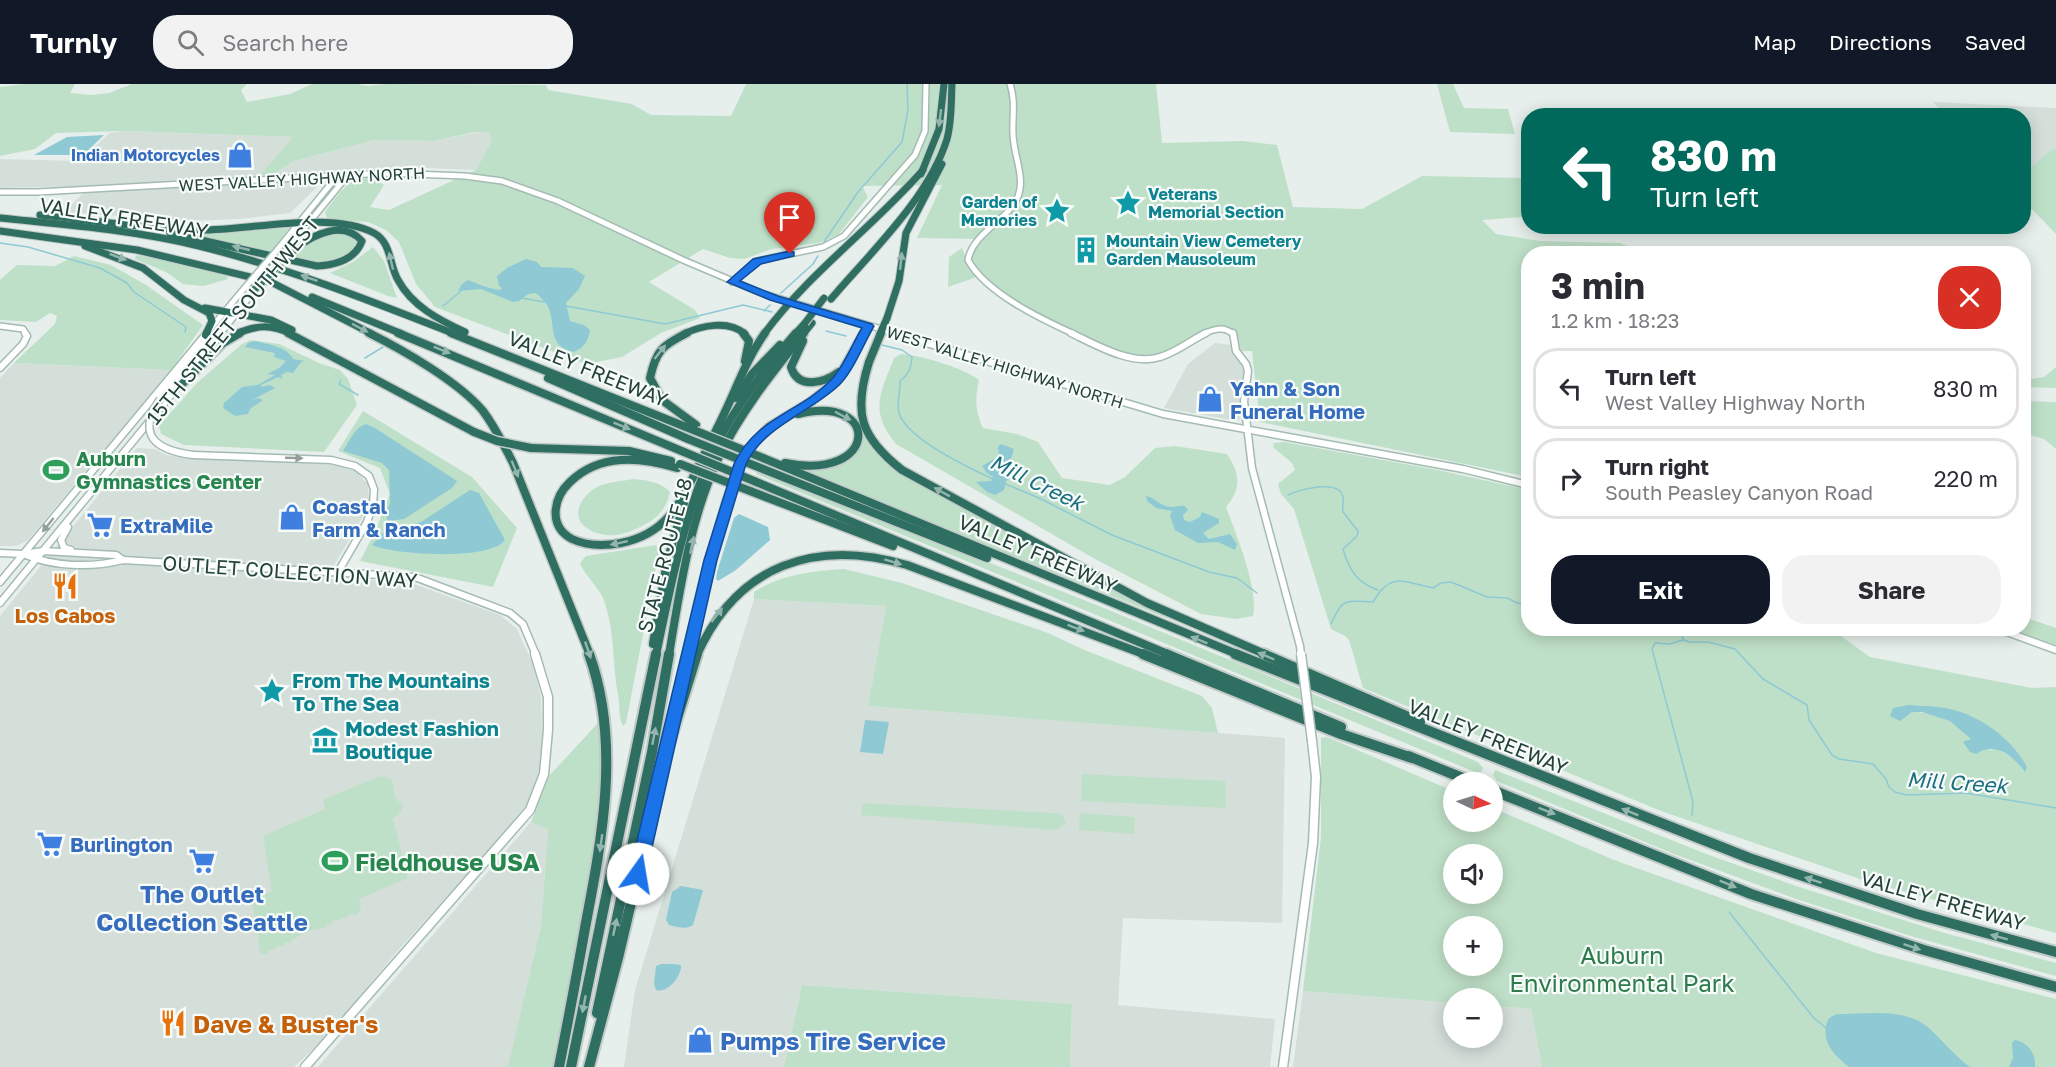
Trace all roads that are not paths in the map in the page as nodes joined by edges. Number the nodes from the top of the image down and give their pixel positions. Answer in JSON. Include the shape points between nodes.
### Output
{"nodes":[{"id":1,"x":926,"y":84,"type":"edge"},
{"id":2,"x":944,"y":84,"type":"edge"},
{"id":3,"x":952,"y":84,"type":"edge"},
{"id":4,"x":1010,"y":84,"type":"edge"},
{"id":5,"x":950,"y":117,"type":"junction"},
{"id":6,"x":922,"y":170,"type":"junction"},
{"id":7,"x":338,"y":175,"type":"junction"},
{"id":8,"x":348,"y":175,"type":"junction"},
{"id":9,"x":0,"y":192,"type":"edge"},
{"id":10,"x":898,"y":208,"type":"dead end"},
{"id":11,"x":0,"y":213,"type":"edge"},
{"id":12,"x":0,"y":218,"type":"edge"},
{"id":13,"x":70,"y":218,"type":"junction"},
{"id":14,"x":297,"y":225,"type":"junction"},
{"id":15,"x":307,"y":225,"type":"junction"},
{"id":16,"x":0,"y":231,"type":"edge"},
{"id":17,"x":878,"y":233,"type":"dead end"},
{"id":18,"x":292,"y":248,"type":"junction"},
{"id":19,"x":271,"y":282,"type":"junction"},
{"id":20,"x":732,"y":282,"type":"junction"},
{"id":21,"x":248,"y":292,"type":"junction"},
{"id":22,"x":827,"y":299,"type":"junction"},
{"id":23,"x":188,"y":303,"type":"junction"},
{"id":24,"x":791,"y":303,"type":"junction"},
{"id":25,"x":230,"y":313,"type":"junction"},
{"id":26,"x":423,"y":322,"type":"junction"},
{"id":27,"x":805,"y":325,"type":"junction"},
{"id":28,"x":0,"y":326,"type":"edge"},
{"id":29,"x":868,"y":326,"type":"junction"},
{"id":30,"x":206,"y":335,"type":"junction"},
{"id":31,"x":855,"y":351,"type":"junction"},
{"id":32,"x":339,"y":361,"type":"junction"},
{"id":33,"x":0,"y":368,"type":"edge"},
{"id":34,"x":554,"y":374,"type":"junction"},
{"id":35,"x":742,"y":374,"type":"junction"},
{"id":36,"x":181,"y":385,"type":"junction"},
{"id":37,"x":722,"y":419,"type":"junction"},
{"id":38,"x":769,"y":428,"type":"junction"},
{"id":39,"x":697,"y":429,"type":"junction"},
{"id":40,"x":1247,"y":429,"type":"junction"},
{"id":41,"x":763,"y":458,"type":"junction"},
{"id":42,"x":679,"y":466,"type":"junction"},
{"id":43,"x":692,"y":480,"type":"junction"},
{"id":44,"x":1521,"y":483,"type":"edge"},
{"id":45,"x":90,"y":496,"type":"junction"},
{"id":46,"x":44,"y":551,"type":"junction"},
{"id":47,"x":0,"y":553,"type":"edge"},
{"id":48,"x":87,"y":553,"type":"junction"},
{"id":49,"x":23,"y":554,"type":"junction"},
{"id":50,"x":123,"y":560,"type":"junction"},
{"id":51,"x":35,"y":561,"type":"junction"},
{"id":52,"x":338,"y":572,"type":"junction"},
{"id":53,"x":0,"y":582,"type":"edge"},
{"id":54,"x":1009,"y":589,"type":"junction"},
{"id":55,"x":0,"y":603,"type":"edge"},
{"id":56,"x":1140,"y":616,"type":"junction"},
{"id":57,"x":2018,"y":636,"type":"edge"},
{"id":58,"x":2056,"y":650,"type":"edge"},
{"id":59,"x":668,"y":747,"type":"junction"},
{"id":60,"x":1492,"y":757,"type":"junction"},
{"id":61,"x":1412,"y":758,"type":"junction"},
{"id":62,"x":635,"y":762,"type":"junction"},
{"id":63,"x":1447,"y":772,"type":"edge"},
{"id":64,"x":1503,"y":794,"type":"edge"},
{"id":65,"x":2056,"y":952,"type":"edge"},
{"id":66,"x":2056,"y":987,"type":"edge"},
{"id":67,"x":305,"y":1067,"type":"edge"},
{"id":68,"x":559,"y":1067,"type":"edge"},
{"id":69,"x":571,"y":1067,"type":"edge"},
{"id":70,"x":587,"y":1067,"type":"edge"},
{"id":71,"x":1283,"y":1067,"type":"edge"}],
"edges":[{"from":1,"to":20,"type":"main road","via":[[925,131],[915,155],[849,231],[823,247],[757,261]]},
{"from":2,"to":6,"type":"highway","one_way":true,"via":[[939,129]]},
{"from":3,"to":5,"type":"highway","name":"STATE ROUTE 18"},
{"from":4,"to":40,"type":"main road","via":[[1016,104],[1013,137],[1021,185],[1008,213],[969,251],[968,260],[974,270],[1022,307],[1089,342],[1134,358],[1160,357],[1210,330],[1230,330],[1236,351],[1247,368]]},
{"from":5,"to":22,"type":"highway","name":"STATE ROUTE 18","via":[[945,143],[928,178]]},
{"from":60,"to":5,"type":"highway","one_way":true,"bridge":true,"via":[[1137,598],[902,470],[877,448],[861,419],[860,392],[899,281],[906,233],[945,157],[951,134]]},
{"from":6,"to":10,"type":"highway"},
{"from":6,"to":24,"type":"highway"},
{"from":7,"to":8,"type":"main road","name":"WEST VALLEY HIGHWAY NORTH"},
{"from":7,"to":9,"type":"main road","name":"WEST VALLEY HIGHWAY NORTH"},
{"from":7,"to":14,"type":"main road","name":"15TH STREET SOUTHWEST"},
{"from":8,"to":15,"type":"main road","name":"15TH STREET SOUTHWEST"},
{"from":8,"to":20,"type":"main road","name":"WEST VALLEY HIGHWAY NORTH","via":[[422,173],[502,181],[558,201]]},
{"from":11,"to":13,"type":"highway"},
{"from":26,"to":12,"type":"highway","name":"VALLEY FREEWAY","one_way":true,"via":[[325,283],[223,252],[125,232]]},
{"from":13,"to":14,"type":"highway","via":[[197,230]]},
{"from":18,"to":13,"type":"highway","one_way":true,"via":[[332,231],[353,233],[363,241],[357,252],[346,259],[313,266],[189,237]]},
{"from":14,"to":15,"type":"highway"},
{"from":14,"to":21,"type":"main road","name":"15TH STREET SOUTHWEST","bridge":true},
{"from":15,"to":18,"type":"main road","name":"15TH STREET SOUTHWEST"},
{"from":34,"to":15,"type":"highway","one_way":true,"via":[[425,311],[398,281],[387,245],[375,234],[354,227]]},
{"from":16,"to":19,"type":"highway","name":"VALLEY FREEWAY","via":[[153,253]]},
{"from":16,"to":23,"type":"highway","one_way":true,"via":[[76,244],[129,261],[152,273]]},
{"from":17,"to":22,"type":"highway","name":"STATE ROUTE 18"},
{"from":18,"to":21,"type":"highway","bridge":true},
{"from":19,"to":54,"type":"highway","name":"VALLEY FREEWAY","one_way":true,"bridge":true,"via":[[361,316]]},
{"from":19,"to":68,"type":"highway","one_way":true,"via":[[387,342],[459,388],[482,410],[513,463],[581,631],[596,673],[604,716],[606,789],[599,856]]},
{"from":20,"to":24,"type":"main road","name":"WEST VALLEY HIGHWAY NORTH"},
{"from":21,"to":25,"type":"main road","name":"15TH STREET SOUTHWEST"},
{"from":21,"to":25,"type":"main road","name":"15TH STREET SOUTHWEST"},
{"from":22,"to":27,"type":"highway","name":"STATE ROUTE 18"},
{"from":23,"to":25,"type":"highway"},
{"from":23,"to":30,"type":"highway","via":[[211,315]]},
{"from":24,"to":29,"type":"main road","name":"WEST VALLEY HIGHWAY NORTH"},
{"from":24,"to":35,"type":"highway","via":[[768,329]]},
{"from":25,"to":30,"type":"main road","name":"15TH STREET SOUTHWEST"},
{"from":25,"to":32,"type":"highway","via":[[259,315],[281,322]]},
{"from":25,"to":36,"type":"main road","name":"15TH STREET SOUTHWEST"},
{"from":25,"to":52,"type":"main road","one_way":true,"bridge":true,"via":[[159,399],[149,416],[149,436],[163,449],[193,455],[322,459],[349,463],[364,471],[374,487],[374,507]]},
{"from":26,"to":34,"type":"highway","name":"VALLEY FREEWAY"},
{"from":26,"to":56,"type":"highway","bridge":true,"via":[[688,439]]},
{"from":27,"to":31,"type":"highway","via":[[791,367],[798,379],[815,383],[833,378]]},
{"from":27,"to":37,"type":"highway","via":[[752,374]]},
{"from":27,"to":62,"type":"highway","name":"STATE ROUTE 18","via":[[723,431],[704,471],[685,527]]},
{"from":70,"to":27,"type":"highway","name":"STATE ROUTE 18","one_way":true,"via":[[698,518],[711,477],[733,433]]},
{"from":28,"to":33,"type":"main road","via":[[23,329],[27,336]]},
{"from":29,"to":31,"type":"highway"},
{"from":29,"to":40,"type":"main road","name":"WEST VALLEY HIGHWAY NORTH","via":[[1141,407]]},
{"from":30,"to":49,"type":"main road","name":"15TH STREET SOUTHWEST","one_way":true},
{"from":31,"to":38,"type":"highway","via":[[830,388]]},
{"from":32,"to":36,"type":"highway","via":[[277,327],[256,327],[234,334],[222,343]]},
{"from":32,"to":42,"type":"highway","bridge":true,"via":[[497,441],[531,448],[636,452],[660,456]]},
{"from":34,"to":39,"type":"highway","name":"VALLEY FREEWAY"},
{"from":35,"to":37,"type":"highway"},
{"from":39,"to":35,"type":"highway","one_way":true,"via":[[674,413],[652,388],[651,364],[659,351],[671,340],[694,330],[732,326],[749,339]]},
{"from":36,"to":45,"type":"main road","name":"15TH STREET SOUTHWEST"},
{"from":37,"to":43,"type":"highway"},
{"from":38,"to":41,"type":"highway","one_way":true,"via":[[798,413],[830,410],[855,424],[857,442],[843,459],[819,467]]},
{"from":38,"to":59,"type":"highway","via":[[745,453],[726,503]]},
{"from":39,"to":41,"type":"highway","name":"VALLEY FREEWAY","bridge":true},
{"from":40,"to":44,"type":"main road","name":"WEST VALLEY HIGHWAY NORTH"},
{"from":40,"to":71,"type":"main road","bridge":true,"via":[[1258,496],[1300,645],[1316,805]]},
{"from":41,"to":56,"type":"highway","name":"VALLEY FREEWAY"},
{"from":43,"to":42,"type":"highway","one_way":true,"via":[[668,519],[636,539],[609,545],[585,544],[567,536],[555,521],[555,505],[564,489],[595,466],[634,459]]},
{"from":42,"to":54,"type":"highway","bridge":true,"via":[[989,585]]},
{"from":43,"to":62,"type":"highway","via":[[667,562]]},
{"from":45,"to":46,"type":"main road","name":"15TH STREET SOUTHWEST"},
{"from":45,"to":48,"type":"main road","via":[[61,540],[66,549]]},
{"from":46,"to":48,"type":"main road","name":"OUTLET COLLECTION WAY"},
{"from":46,"to":49,"type":"main road","name":"OUTLET COLLECTION WAY"},
{"from":46,"to":51,"type":"main road","name":"15TH STREET SOUTHWEST"},
{"from":47,"to":49,"type":"main road","name":"OUTLET COLLECTION WAY"},
{"from":48,"to":50,"type":"main road","name":"OUTLET COLLECTION WAY","via":[[116,555]]},
{"from":49,"to":51,"type":"main road"},
{"from":49,"to":53,"type":"main road","name":"15TH STREET SOUTHWEST"},
{"from":50,"to":51,"type":"main road","name":"OUTLET COLLECTION WAY","via":[[110,565]]},
{"from":50,"to":52,"type":"main road","name":"OUTLET COLLECTION WAY"},
{"from":51,"to":55,"type":"main road","name":"15TH STREET SOUTHWEST"},
{"from":52,"to":67,"type":"main road","name":"OUTLET COLLECTION WAY","via":[[415,577],[510,613],[528,633],[540,662],[548,693],[547,756],[540,789],[522,822]]},
{"from":54,"to":61,"type":"highway","name":"VALLEY FREEWAY"},
{"from":60,"to":56,"type":"highway","name":"VALLEY FREEWAY","one_way":true},
{"from":57,"to":58,"type":"main road"},
{"from":59,"to":61,"type":"highway","one_way":true,"via":[[700,646],[725,606],[749,584],[781,566],[819,556],[857,554],[893,561],[1059,622],[1318,725]]},
{"from":59,"to":70,"type":"highway","via":[[618,958]]},
{"from":65,"to":60,"type":"highway","name":"VALLEY FREEWAY","one_way":true,"via":[[1917,914],[1749,858]]},
{"from":61,"to":63,"type":"highway","name":"VALLEY FREEWAY"},
{"from":62,"to":69,"type":"highway","name":"STATE ROUTE 18","one_way":true},
{"from":64,"to":66,"type":"highway","one_way":true,"via":[[1751,894],[1924,950]]}]}
